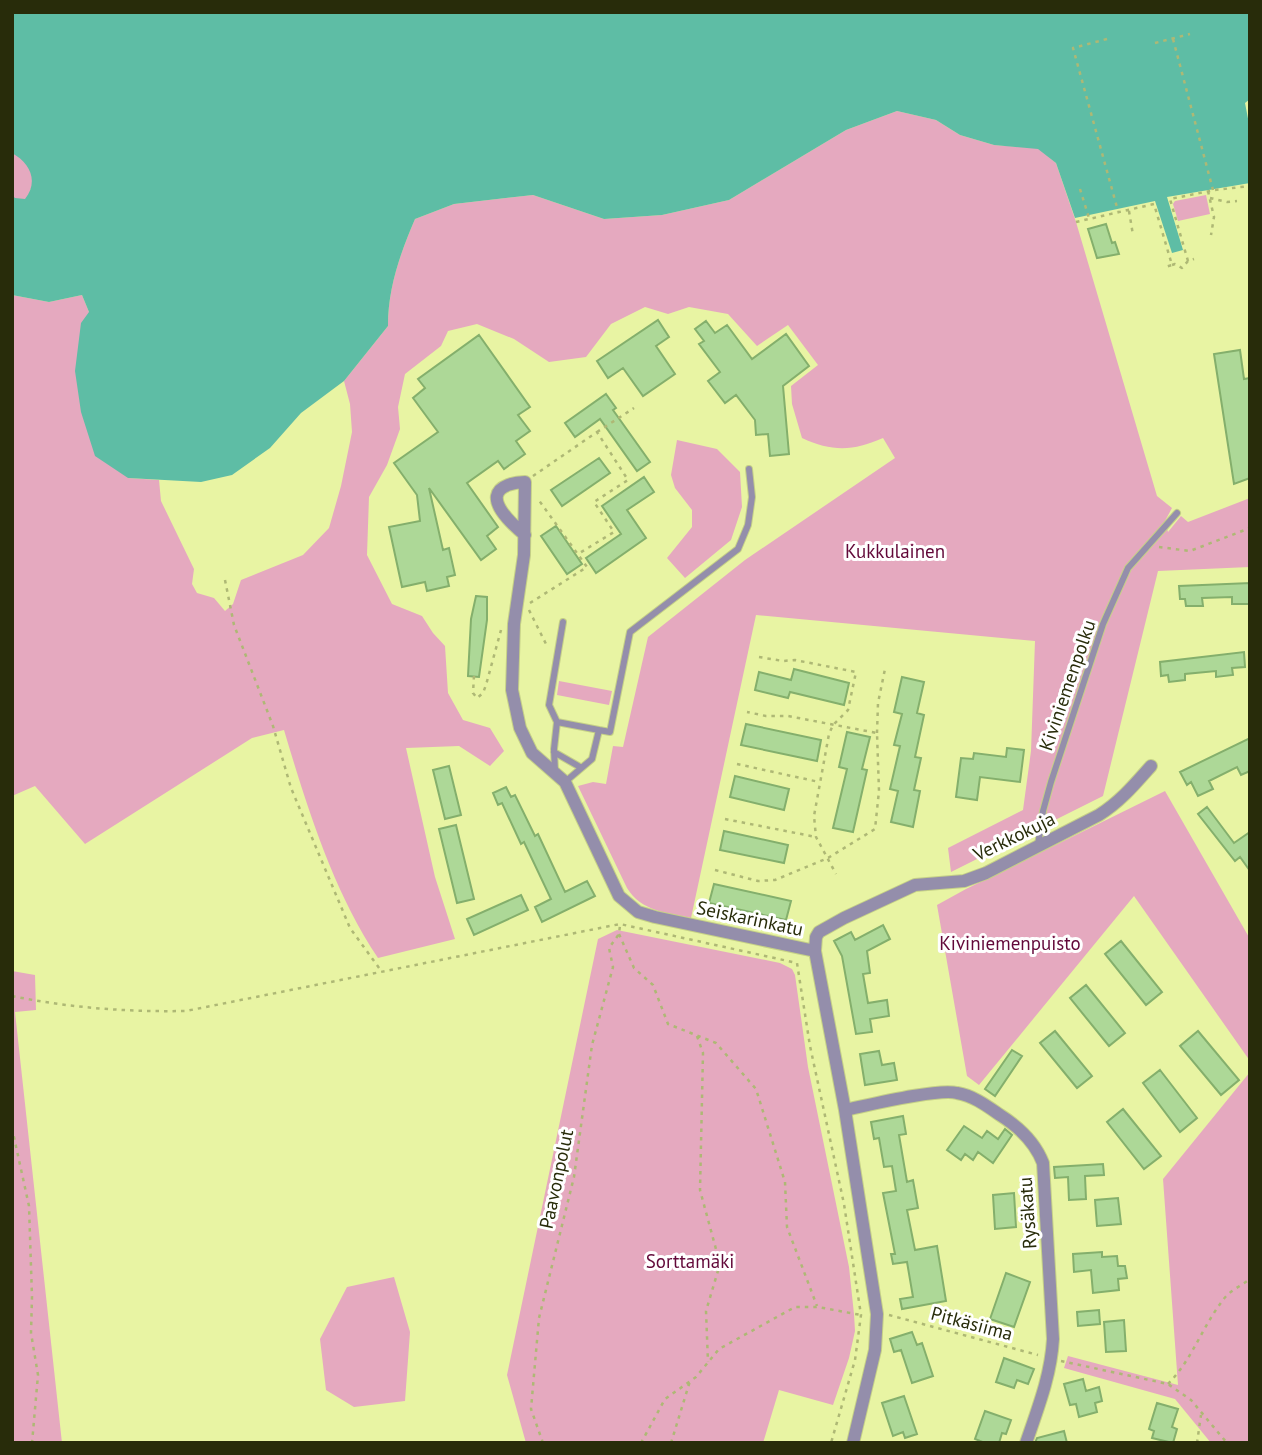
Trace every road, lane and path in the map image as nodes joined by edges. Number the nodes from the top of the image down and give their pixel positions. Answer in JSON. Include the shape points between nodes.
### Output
{"nodes":[{"id":1,"x":1190,"y":34,"type":"dead end"},
{"id":2,"x":1173,"y":38,"type":"junction"},
{"id":3,"x":1107,"y":39,"type":"dead end"},
{"id":4,"x":1155,"y":43,"type":"dead end"},
{"id":5,"x":1250,"y":186,"type":"edge"},
{"id":6,"x":1080,"y":189,"type":"dead end"},
{"id":7,"x":1211,"y":191,"type":"junction"},
{"id":8,"x":1210,"y":198,"type":"junction"},
{"id":9,"x":1237,"y":201,"type":"dead end"},
{"id":10,"x":1128,"y":209,"type":"junction"},
{"id":11,"x":1118,"y":211,"type":"junction"},
{"id":12,"x":1089,"y":218,"type":"junction"},
{"id":13,"x":1076,"y":222,"type":"dead end"},
{"id":14,"x":1133,"y":235,"type":"dead end"},
{"id":15,"x":1211,"y":235,"type":"dead end"},
{"id":16,"x":1194,"y":259,"type":"dead end"},
{"id":17,"x":1188,"y":261,"type":"junction"},
{"id":18,"x":1172,"y":265,"type":"junction"},
{"id":19,"x":1165,"y":267,"type":"dead end"},
{"id":20,"x":634,"y":408,"type":"dead end"},
{"id":21,"x":597,"y":432,"type":"junction"},
{"id":22,"x":749,"y":469,"type":"dead end"},
{"id":23,"x":526,"y":481,"type":"junction"},
{"id":24,"x":1177,"y":513,"type":"dead end"},
{"id":25,"x":1250,"y":528,"type":"edge"},
{"id":26,"x":525,"y":535,"type":"junction"},
{"id":27,"x":1149,"y":544,"type":"junction"},
{"id":28,"x":578,"y":554,"type":"junction"},
{"id":29,"x":225,"y":580,"type":"dead end"},
{"id":30,"x":520,"y":588,"type":"junction"},
{"id":31,"x":527,"y":605,"type":"junction"},
{"id":32,"x":503,"y":622,"type":"dead end"},
{"id":33,"x":563,"y":622,"type":"dead end"},
{"id":34,"x":759,"y":657,"type":"dead end"},
{"id":35,"x":556,"y":663,"type":"junction"},
{"id":36,"x":885,"y":669,"type":"dead end"},
{"id":37,"x":474,"y":676,"type":"dead end"},
{"id":38,"x":747,"y":712,"type":"dead end"},
{"id":39,"x":557,"y":722,"type":"junction"},
{"id":40,"x":833,"y":725,"type":"junction"},
{"id":41,"x":599,"y":730,"type":"junction"},
{"id":42,"x":877,"y":733,"type":"junction"},
{"id":43,"x":554,"y":752,"type":"junction"},
{"id":44,"x":737,"y":764,"type":"dead end"},
{"id":45,"x":1151,"y":766,"type":"dead end"},
{"id":46,"x":580,"y":767,"type":"junction"},
{"id":47,"x":560,"y":777,"type":"junction"},
{"id":48,"x":820,"y":783,"type":"junction"},
{"id":49,"x":725,"y":819,"type":"dead end"},
{"id":50,"x":816,"y":837,"type":"junction"},
{"id":51,"x":1038,"y":847,"type":"junction"},
{"id":52,"x":828,"y":858,"type":"junction"},
{"id":53,"x":715,"y":870,"type":"dead end"},
{"id":54,"x":836,"y":874,"type":"dead end"},
{"id":55,"x":620,"y":924,"type":"junction"},
{"id":56,"x":619,"y":934,"type":"junction"},
{"id":57,"x":815,"y":951,"type":"junction"},
{"id":58,"x":382,"y":972,"type":"junction"},
{"id":59,"x":12,"y":996,"type":"edge"},
{"id":60,"x":696,"y":1035,"type":"junction"},
{"id":61,"x":845,"y":1110,"type":"junction"},
{"id":62,"x":12,"y":1128,"type":"edge"},
{"id":63,"x":1250,"y":1279,"type":"edge"},
{"id":64,"x":818,"y":1307,"type":"junction"},
{"id":65,"x":885,"y":1314,"type":"dead end"},
{"id":66,"x":861,"y":1315,"type":"junction"},
{"id":67,"x":1052,"y":1359,"type":"junction"},
{"id":68,"x":708,"y":1362,"type":"junction"},
{"id":69,"x":690,"y":1381,"type":"junction"},
{"id":70,"x":1168,"y":1384,"type":"junction"},
{"id":71,"x":1201,"y":1413,"type":"junction"},
{"id":72,"x":32,"y":1443,"type":"edge"},
{"id":73,"x":543,"y":1443,"type":"edge"},
{"id":74,"x":641,"y":1443,"type":"edge"},
{"id":75,"x":671,"y":1443,"type":"edge"},
{"id":76,"x":831,"y":1443,"type":"edge"},
{"id":77,"x":853,"y":1443,"type":"edge"},
{"id":78,"x":1026,"y":1443,"type":"edge"},
{"id":79,"x":1197,"y":1443,"type":"edge"},
{"id":80,"x":1227,"y":1443,"type":"edge"}],
"edges":[{"from":1,"to":2,"type":"path"},
{"from":2,"to":4,"type":"path"},
{"from":2,"to":7,"type":"path"},
{"from":3,"to":11,"type":"path","via":[[1073,48]]},
{"from":5,"to":7,"type":"path"},
{"from":6,"to":12,"type":"path"},
{"from":7,"to":8,"type":"path"},
{"from":7,"to":17,"type":"path","via":[[1170,199]]},
{"from":8,"to":9,"type":"path"},
{"from":8,"to":15,"type":"path"},
{"from":10,"to":11,"type":"path"},
{"from":10,"to":14,"type":"path"},
{"from":10,"to":18,"type":"path","via":[[1154,204]]},
{"from":11,"to":12,"type":"path"},
{"from":12,"to":13,"type":"path"},
{"from":16,"to":17,"type":"path"},
{"from":17,"to":18,"type":"path","via":[[1182,268]]},
{"from":18,"to":19,"type":"path"},
{"from":20,"to":21,"type":"path"},
{"from":21,"to":23,"type":"path"},
{"from":21,"to":28,"type":"path","via":[[628,480],[594,502],[614,532]]},
{"from":22,"to":41,"type":"lane","via":[[752,497],[738,549],[630,632],[610,732]]},
{"from":23,"to":26,"type":"street","name":"Seiskarinkatu"},
{"from":23,"to":26,"type":"street","via":[[506,485],[498,499],[507,520]]},
{"from":23,"to":28,"type":"path"},
{"from":24,"to":27,"type":"lane","name":"Kiviniemenpolku"},
{"from":25,"to":27,"type":"path","via":[[1190,551]]},
{"from":26,"to":30,"type":"street","name":"Seiskarinkatu"},
{"from":27,"to":51,"type":"lane","name":"Kiviniemenpolku","via":[[1128,568],[1103,624],[1051,782]]},
{"from":28,"to":31,"type":"path","via":[[587,567]]},
{"from":29,"to":58,"type":"path","via":[[234,625],[291,788],[351,928]]},
{"from":30,"to":31,"type":"path"},
{"from":30,"to":47,"type":"street","name":"Seiskarinkatu","via":[[512,690],[525,741]]},
{"from":31,"to":35,"type":"path"},
{"from":32,"to":37,"type":"path","via":[[486,685],[477,698]]},
{"from":33,"to":35,"type":"lane"},
{"from":34,"to":40,"type":"path","via":[[856,671],[848,710]]},
{"from":35,"to":39,"type":"lane","via":[[549,705]]},
{"from":36,"to":42,"type":"path"},
{"from":38,"to":40,"type":"path"},
{"from":39,"to":41,"type":"lane"},
{"from":39,"to":43,"type":"lane"},
{"from":40,"to":42,"type":"path"},
{"from":40,"to":48,"type":"path"},
{"from":41,"to":46,"type":"lane","via":[[592,759]]},
{"from":42,"to":52,"type":"path","via":[[875,829]]},
{"from":43,"to":46,"type":"lane"},
{"from":43,"to":47,"type":"lane"},
{"from":44,"to":48,"type":"path"},
{"from":45,"to":51,"type":"street","name":"Verkkokuja","via":[[1113,807]]},
{"from":46,"to":47,"type":"lane"},
{"from":47,"to":57,"type":"street","name":"Seiskarinkatu","via":[[620,896],[638,912]]},
{"from":48,"to":50,"type":"path","via":[[814,816]]},
{"from":49,"to":50,"type":"path"},
{"from":50,"to":52,"type":"path"},
{"from":51,"to":57,"type":"street","name":"Verkkokuja","via":[[964,881],[915,885],[866,907],[819,932]]},
{"from":52,"to":53,"type":"path","via":[[775,880],[758,881]]},
{"from":52,"to":54,"type":"path"},
{"from":55,"to":56,"type":"path","name":"Paavonpolut"},
{"from":55,"to":58,"type":"path"},
{"from":55,"to":66,"type":"path","via":[[797,963]]},
{"from":56,"to":60,"type":"path","via":[[634,968],[653,985],[668,1024]]},
{"from":56,"to":73,"type":"path","name":"Paavonpolut","via":[[609,948],[612,967],[592,1045],[574,1177],[539,1318],[531,1409]]},
{"from":57,"to":61,"type":"street","name":"Seiskarinkatu"},
{"from":58,"to":59,"type":"path","via":[[186,1011],[96,1009]]},
{"from":60,"to":64,"type":"path","via":[[716,1043],[756,1089],[785,1182],[787,1227]]},
{"from":60,"to":68,"type":"path","via":[[703,1053],[700,1190],[720,1264],[706,1311]]},
{"from":61,"to":67,"type":"street","name":"Rysäkatu","via":[[954,1092],[972,1097],[1030,1140],[1043,1163]]},
{"from":61,"to":77,"type":"street","name":"Seiskarinkatu","via":[[877,1314],[875,1350]]},
{"from":62,"to":72,"type":"path","via":[[29,1206],[31,1333],[38,1375]]},
{"from":63,"to":70,"type":"path","via":[[1224,1297],[1195,1349]]},
{"from":64,"to":66,"type":"path"},
{"from":64,"to":68,"type":"path","via":[[795,1307],[719,1349]]},
{"from":65,"to":67,"type":"path","name":"Pitkäsiima"},
{"from":66,"to":76,"type":"path","via":[[855,1360]]},
{"from":67,"to":70,"type":"path"},
{"from":67,"to":78,"type":"street","name":"Rysäkatu"},
{"from":68,"to":69,"type":"path"},
{"from":69,"to":74,"type":"path","via":[[665,1399]]},
{"from":69,"to":75,"type":"path"},
{"from":70,"to":71,"type":"path"},
{"from":71,"to":79,"type":"path"},
{"from":71,"to":80,"type":"path"}]}
